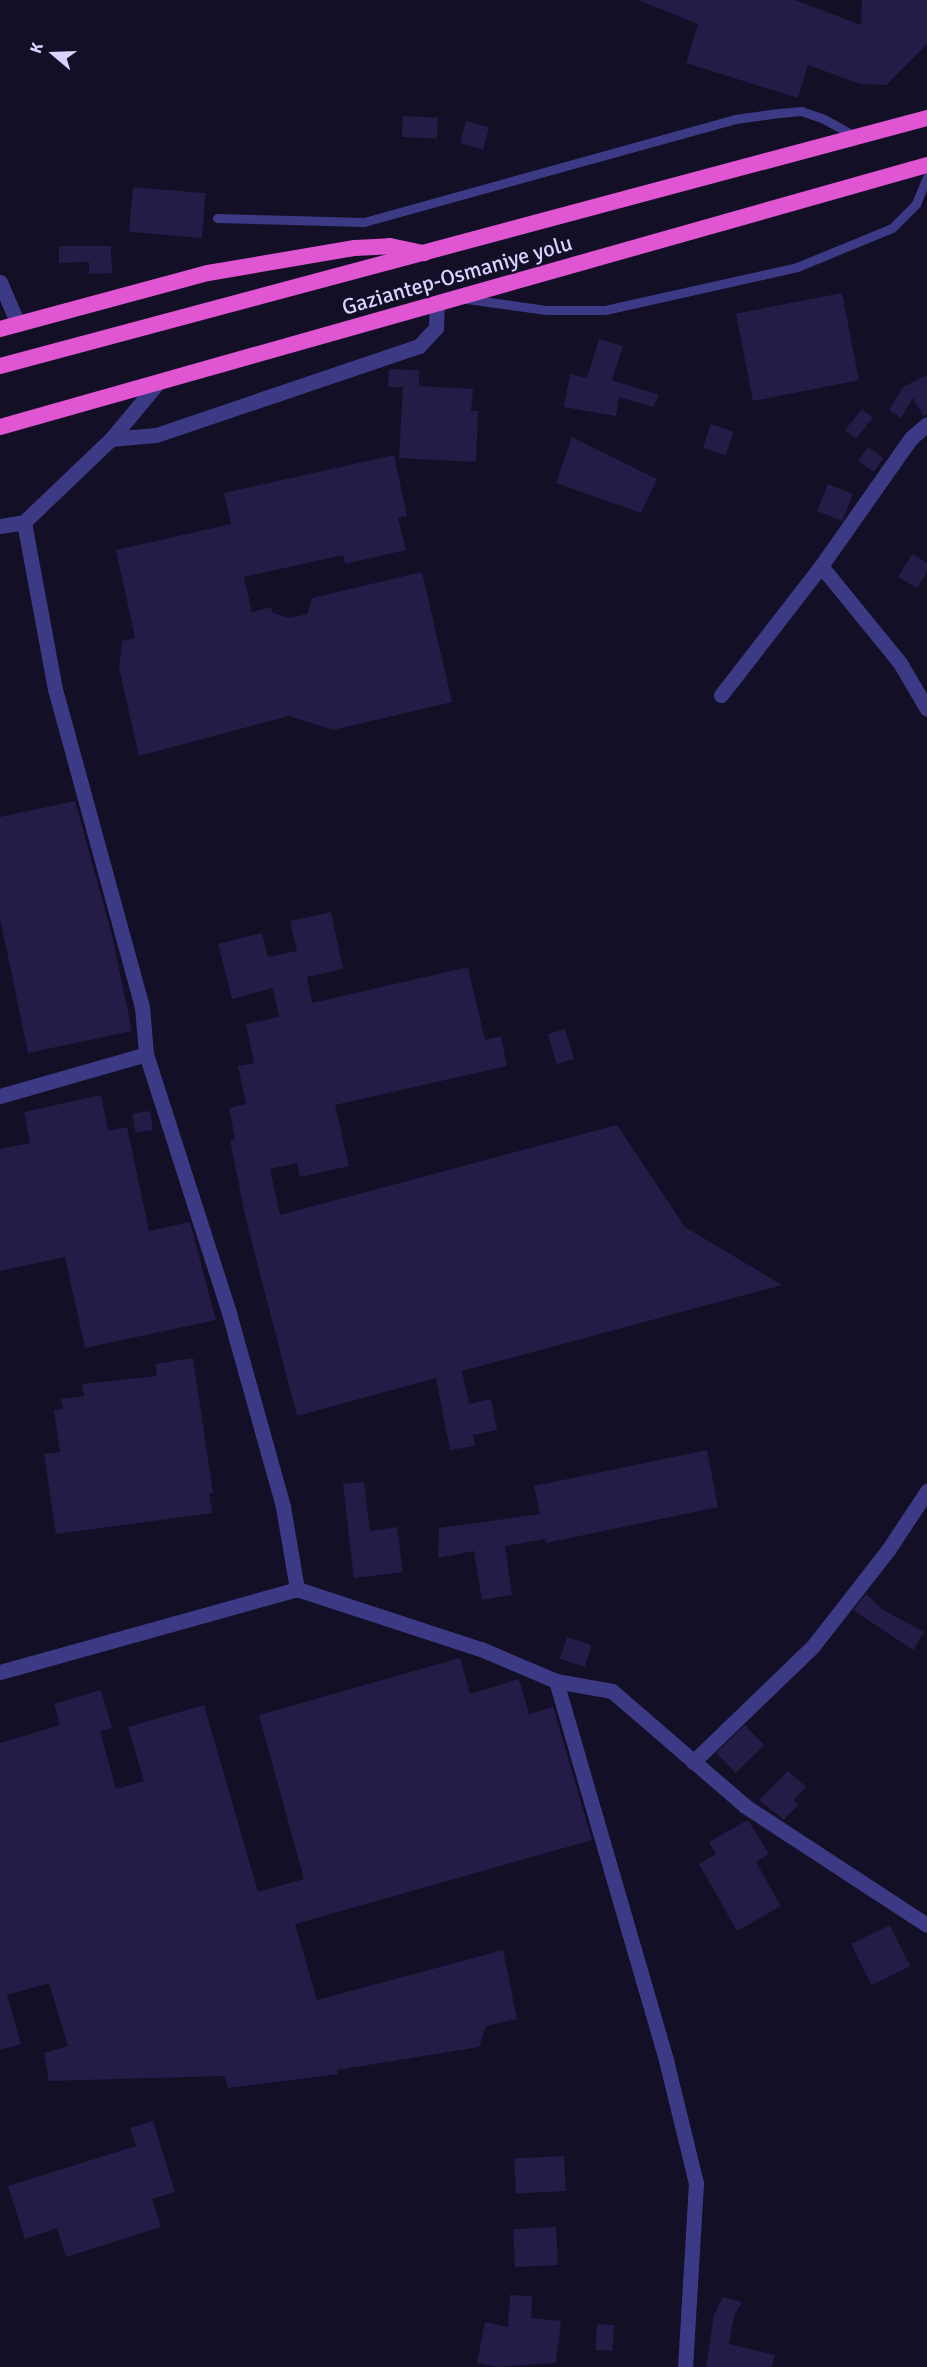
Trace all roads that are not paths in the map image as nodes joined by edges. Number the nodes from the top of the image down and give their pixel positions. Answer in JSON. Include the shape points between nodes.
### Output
{"nodes":[{"id":1,"x":927,"y":118,"type":"edge"},
{"id":2,"x":856,"y":137,"type":"junction"},
{"id":3,"x":927,"y":165,"type":"edge"},
{"id":4,"x":927,"y":177,"type":"edge"},
{"id":5,"x":218,"y":218,"type":"dead end"},
{"id":6,"x":428,"y":254,"type":"junction"},
{"id":7,"x":0,"y":282,"type":"edge"},
{"id":8,"x":459,"y":298,"type":"junction"},
{"id":9,"x":437,"y":304,"type":"junction"},
{"id":10,"x":18,"y":324,"type":"junction"},
{"id":11,"x":0,"y":329,"type":"edge"},
{"id":12,"x":0,"y":366,"type":"edge"},
{"id":13,"x":156,"y":385,"type":"junction"},
{"id":14,"x":927,"y":424,"type":"edge"},
{"id":15,"x":0,"y":427,"type":"edge"},
{"id":16,"x":111,"y":439,"type":"junction"},
{"id":17,"x":24,"y":522,"type":"junction"},
{"id":18,"x":0,"y":526,"type":"edge"},
{"id":19,"x":822,"y":566,"type":"junction"},
{"id":20,"x":721,"y":695,"type":"dead end"},
{"id":21,"x":927,"y":709,"type":"edge"},
{"id":22,"x":146,"y":1054,"type":"junction"},
{"id":23,"x":0,"y":1095,"type":"edge"},
{"id":24,"x":927,"y":1491,"type":"edge"},
{"id":25,"x":297,"y":1589,"type":"junction"},
{"id":26,"x":0,"y":1672,"type":"edge"},
{"id":27,"x":556,"y":1680,"type":"junction"},
{"id":28,"x":693,"y":1762,"type":"junction"},
{"id":29,"x":927,"y":1925,"type":"edge"},
{"id":30,"x":685,"y":2367,"type":"edge"}],
"edges":[{"from":1,"to":2,"type":"highway","name":"Gaziantep-Osmaniye yolu"},
{"from":2,"to":5,"type":"lane","via":[[824,118],[801,111],[779,113],[735,119],[405,214],[364,222]]},
{"from":2,"to":6,"type":"highway","name":"Gaziantep-Osmaniye yolu"},
{"from":3,"to":8,"type":"highway","name":"Gaziantep-Osmaniye yolu"},
{"from":4,"to":8,"type":"lane","via":[[916,204],[892,228],[797,267],[605,310],[546,310]]},
{"from":6,"to":10,"type":"highway","via":[[390,246],[355,248],[208,273]]},
{"from":6,"to":12,"type":"highway","name":"Gaziantep-Osmaniye yolu"},
{"from":7,"to":10,"type":"street"},
{"from":8,"to":9,"type":"highway","name":"Gaziantep-Osmaniye yolu"},
{"from":9,"to":13,"type":"highway","name":"Gaziantep-Osmaniye yolu"},
{"from":9,"to":16,"type":"street","via":[[436,328],[419,346],[156,435]]},
{"from":10,"to":11,"type":"highway"},
{"from":13,"to":15,"type":"highway","name":"Gaziantep-Osmaniye yolu"},
{"from":13,"to":16,"type":"street"},
{"from":14,"to":19,"type":"street","via":[[905,447]]},
{"from":16,"to":17,"type":"street"},
{"from":17,"to":18,"type":"street"},
{"from":17,"to":22,"type":"street","via":[[55,689],[142,1007]]},
{"from":19,"to":20,"type":"street"},
{"from":19,"to":21,"type":"street","via":[[900,663]]},
{"from":22,"to":23,"type":"street"},
{"from":22,"to":25,"type":"street","via":[[229,1313],[283,1507]]},
{"from":24,"to":28,"type":"street","via":[[888,1550],[813,1646]]},
{"from":25,"to":26,"type":"street"},
{"from":25,"to":27,"type":"street","via":[[481,1649]]},
{"from":27,"to":28,"type":"street","via":[[612,1691]]},
{"from":27,"to":30,"type":"street","via":[[666,2060],[696,2183]]},
{"from":28,"to":29,"type":"street","via":[[745,1806]]}]}
